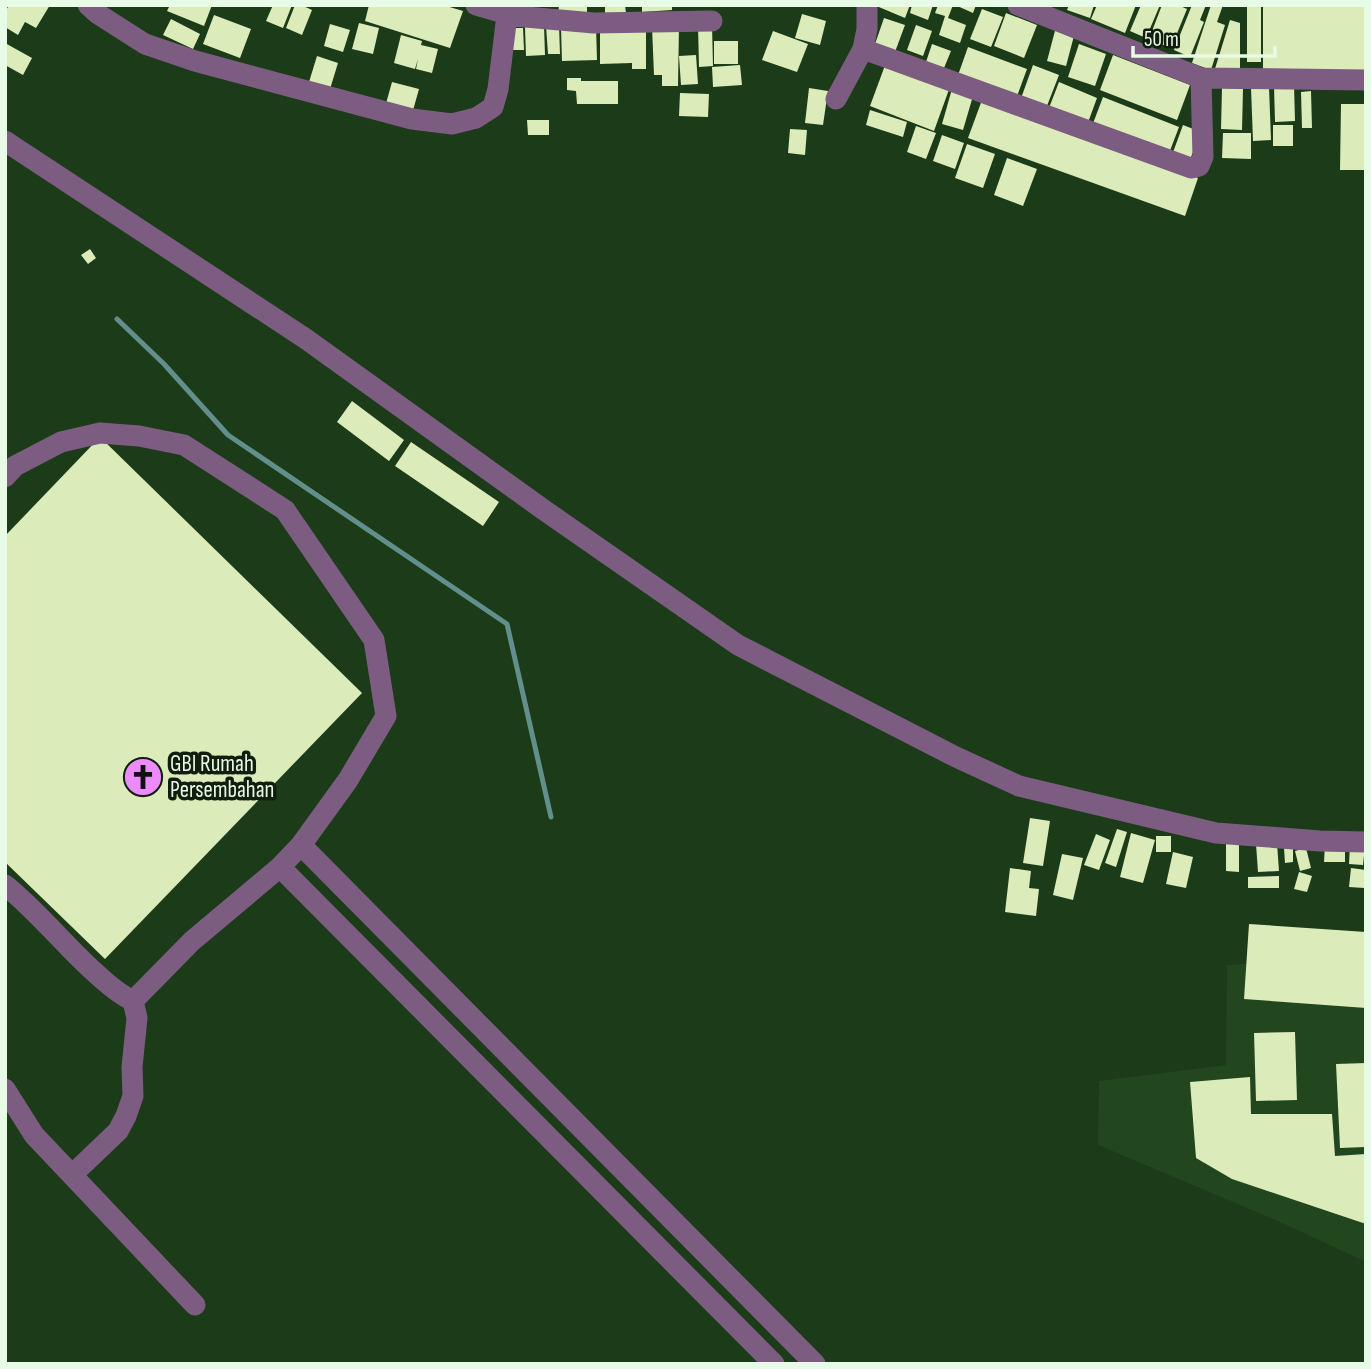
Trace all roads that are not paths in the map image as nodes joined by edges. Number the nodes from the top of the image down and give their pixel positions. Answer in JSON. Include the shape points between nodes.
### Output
{"nodes":[{"id":1,"x":476,"y":5,"type":"edge"},
{"id":2,"x":867,"y":5,"type":"edge"},
{"id":3,"x":1023,"y":6,"type":"edge"},
{"id":4,"x":93,"y":9,"type":"edge"},
{"id":5,"x":512,"y":12,"type":"edge"},
{"id":6,"x":595,"y":14,"type":"edge"},
{"id":7,"x":676,"y":14,"type":"edge"},
{"id":8,"x":712,"y":21,"type":"dead end"},
{"id":9,"x":863,"y":49,"type":"junction"},
{"id":10,"x":1201,"y":78,"type":"junction"},
{"id":11,"x":1366,"y":80,"type":"edge"},
{"id":12,"x":836,"y":99,"type":"dead end"},
{"id":13,"x":5,"y":141,"type":"edge"},
{"id":14,"x":5,"y":477,"type":"edge"},
{"id":15,"x":1366,"y":842,"type":"edge"},
{"id":16,"x":300,"y":845,"type":"junction"},
{"id":17,"x":280,"y":867,"type":"junction"},
{"id":18,"x":10,"y":896,"type":"edge"},
{"id":19,"x":133,"y":1001,"type":"junction"},
{"id":20,"x":5,"y":1090,"type":"edge"},
{"id":21,"x":72,"y":1175,"type":"junction"},
{"id":22,"x":195,"y":1305,"type":"dead end"},
{"id":23,"x":774,"y":1364,"type":"edge"},
{"id":24,"x":815,"y":1364,"type":"edge"}],
"edges":[{"from":1,"to":5,"type":"street"},
{"from":2,"to":9,"type":"street"},
{"from":3,"to":10,"type":"street"},
{"from":4,"to":5,"type":"street","via":[[145,44],[195,61],[412,119],[452,124],[476,118],[493,107]]},
{"from":5,"to":6,"type":"street"},
{"from":6,"to":7,"type":"street"},
{"from":7,"to":8,"type":"street"},
{"from":9,"to":10,"type":"street","via":[[1191,168],[1199,166],[1203,157]]},
{"from":9,"to":12,"type":"street"},
{"from":10,"to":11,"type":"street"},
{"from":13,"to":15,"type":"street","via":[[306,338],[738,645],[1019,786],[1216,833]]},
{"from":14,"to":16,"type":"street","via":[[15,466],[61,442],[100,433],[139,436],[184,445],[285,510],[374,640],[386,716],[348,780]]},
{"from":16,"to":17,"type":"street"},
{"from":16,"to":24,"type":"street"},
{"from":17,"to":19,"type":"street","via":[[192,941]]},
{"from":17,"to":23,"type":"street"},
{"from":18,"to":19,"type":"street","via":[[80,961]]},
{"from":19,"to":21,"type":"street","via":[[137,1018],[133,1096],[127,1116],[118,1131]]},
{"from":20,"to":21,"type":"street","via":[[34,1135]]},
{"from":21,"to":22,"type":"street"}]}
